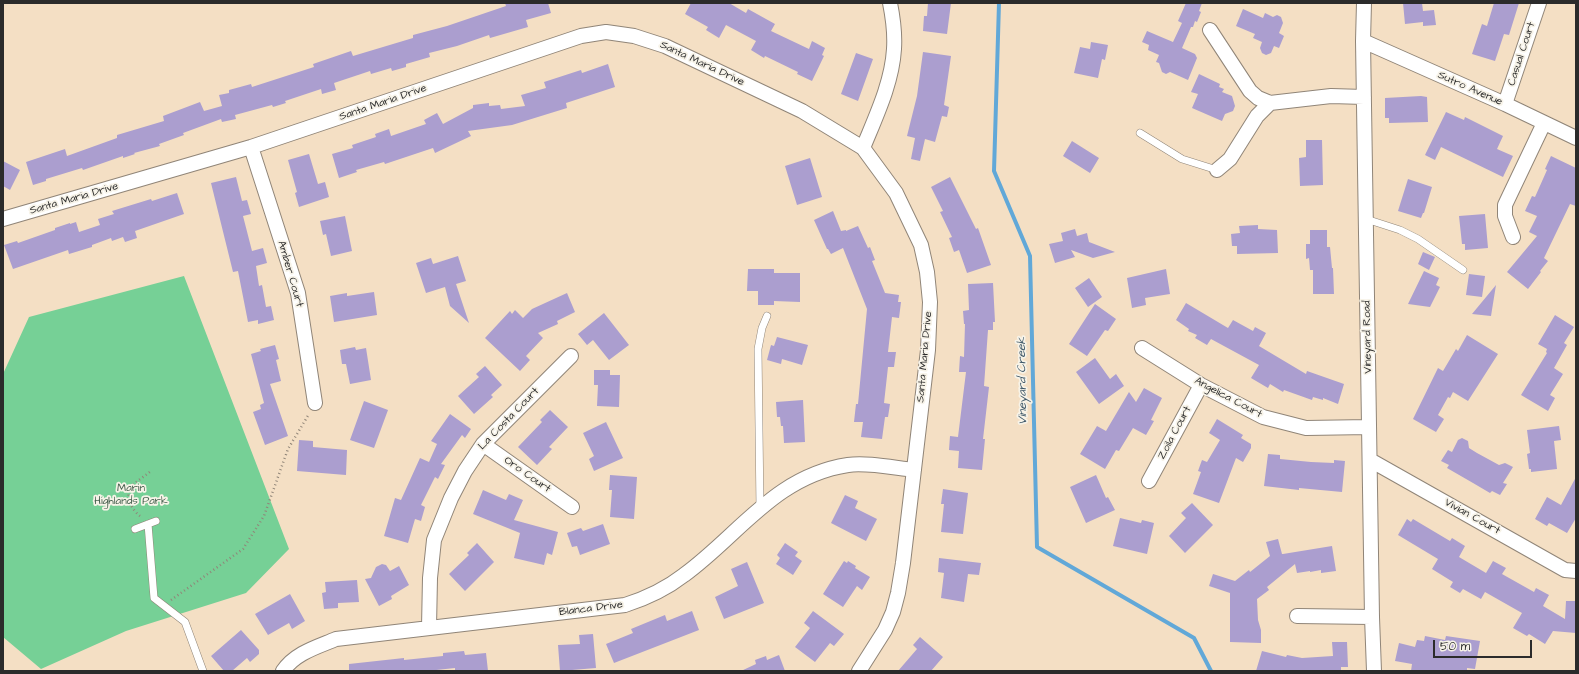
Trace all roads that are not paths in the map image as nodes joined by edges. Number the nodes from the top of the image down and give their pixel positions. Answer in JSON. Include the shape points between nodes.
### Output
{"nodes":[{"id":1,"x":890,"y":3,"type":"edge"},
{"id":2,"x":1364,"y":3,"type":"edge"},
{"id":3,"x":1538,"y":3,"type":"edge"},
{"id":4,"x":1210,"y":30,"type":"dead end"},
{"id":5,"x":1363,"y":41,"type":"junction"},
{"id":6,"x":1364,"y":97,"type":"junction"},
{"id":7,"x":1270,"y":103,"type":"junction"},
{"id":8,"x":1505,"y":104,"type":"junction"},
{"id":9,"x":1544,"y":123,"type":"junction"},
{"id":10,"x":1140,"y":133,"type":"dead end"},
{"id":11,"x":1576,"y":138,"type":"edge"},
{"id":12,"x":251,"y":147,"type":"junction"},
{"id":13,"x":863,"y":148,"type":"junction"},
{"id":14,"x":1216,"y":170,"type":"joint"},
{"id":15,"x":1366,"y":219,"type":"junction"},
{"id":16,"x":3,"y":220,"type":"edge"},
{"id":17,"x":1513,"y":237,"type":"dead end"},
{"id":18,"x":1463,"y":270,"type":"dead end"},
{"id":19,"x":767,"y":316,"type":"dead end"},
{"id":20,"x":1142,"y":348,"type":"dead end"},
{"id":21,"x":571,"y":356,"type":"dead end"},
{"id":22,"x":1201,"y":385,"type":"junction"},
{"id":23,"x":315,"y":403,"type":"road end"},
{"id":24,"x":1369,"y":427,"type":"junction"},
{"id":25,"x":483,"y":444,"type":"junction"},
{"id":26,"x":1370,"y":460,"type":"junction"},
{"id":27,"x":914,"y":470,"type":"junction"},
{"id":28,"x":1149,"y":481,"type":"dead end"},
{"id":29,"x":572,"y":507,"type":"dead end"},
{"id":30,"x":760,"y":509,"type":"junction"},
{"id":31,"x":156,"y":521,"type":"dead end"},
{"id":32,"x":148,"y":524,"type":"junction"},
{"id":33,"x":135,"y":529,"type":"dead end"},
{"id":34,"x":1576,"y":571,"type":"edge"},
{"id":35,"x":148,"y":593,"type":"dead end"},
{"id":36,"x":154,"y":598,"type":"junction"},
{"id":37,"x":1297,"y":616,"type":"dead end"},
{"id":38,"x":1372,"y":617,"type":"junction"},
{"id":39,"x":429,"y":628,"type":"junction"},
{"id":40,"x":203,"y":671,"type":"edge"},
{"id":41,"x":283,"y":671,"type":"edge"},
{"id":42,"x":859,"y":671,"type":"edge"},
{"id":43,"x":1374,"y":671,"type":"edge"}],
"edges":[{"from":1,"to":13,"type":"street","via":[[894,49],[890,75]]},
{"from":2,"to":5,"type":"street","name":"Vineyard Road"},
{"from":3,"to":8,"type":"street","name":"Casual Court"},
{"from":4,"to":7,"type":"street","via":[[1250,91]]},
{"from":5,"to":6,"type":"street","name":"Vineyard Road"},
{"from":5,"to":8,"type":"street","name":"Sutro Avenue"},
{"from":6,"to":7,"type":"street","via":[[1331,96]]},
{"from":6,"to":15,"type":"street","name":"Vineyard Road"},
{"from":7,"to":14,"type":"street","via":[[1256,116],[1230,159]]},
{"from":8,"to":9,"type":"street","name":"Sutro Avenue"},
{"from":9,"to":11,"type":"street","name":"Sutro Avenue"},
{"from":9,"to":17,"type":"street","via":[[1505,205],[1505,216]]},
{"from":10,"to":14,"type":"lane","via":[[1182,159]]},
{"from":12,"to":13,"type":"street","name":"Santa Maria Drive","via":[[582,36],[606,32],[634,36],[665,46],[802,111]]},
{"from":12,"to":16,"type":"street","name":"Santa Maria Drive"},
{"from":12,"to":23,"type":"street","name":"Amber Court","via":[[298,293]]},
{"from":13,"to":27,"type":"street","name":"Santa Maria Drive","via":[[896,192],[921,245],[927,272],[930,323]]},
{"from":15,"to":18,"type":"lane","via":[[1418,239]]},
{"from":15,"to":24,"type":"street","name":"Vineyard Road"},
{"from":19,"to":30,"type":"lane","via":[[758,349]]},
{"from":20,"to":22,"type":"street","name":"Angelica Court"},
{"from":21,"to":25,"type":"street","name":"La Costa Court"},
{"from":22,"to":24,"type":"street","name":"Angelica Court","via":[[1263,417],[1306,428]]},
{"from":22,"to":28,"type":"street","name":"Zoila Court"},
{"from":24,"to":26,"type":"street","name":"Vineyard Road"},
{"from":25,"to":29,"type":"street","name":"Oro Court"},
{"from":25,"to":39,"type":"street","name":"La Costa Court","via":[[451,498],[434,540]]},
{"from":26,"to":34,"type":"street","name":"Vivian Court","via":[[1565,570]]},
{"from":26,"to":38,"type":"street","name":"Vineyard Road"},
{"from":27,"to":30,"type":"street","name":"Blanca Drive","via":[[848,465],[798,481]]},
{"from":27,"to":42,"type":"street","name":"Santa Maria Drive","via":[[903,563],[893,612],[885,630]]},
{"from":30,"to":39,"type":"street","name":"Blanca Drive","via":[[685,575],[645,599],[625,605]]},
{"from":31,"to":32,"type":"lane"},
{"from":32,"to":33,"type":"lane"},
{"from":32,"to":36,"type":"lane"},
{"from":35,"to":36,"type":"lane"},
{"from":36,"to":40,"type":"lane","via":[[185,622]]},
{"from":37,"to":38,"type":"street"},
{"from":38,"to":43,"type":"street","name":"Vineyard Road"},
{"from":39,"to":41,"type":"street","name":"Blanca Drive","via":[[336,639],[306,651],[289,662]]}]}
